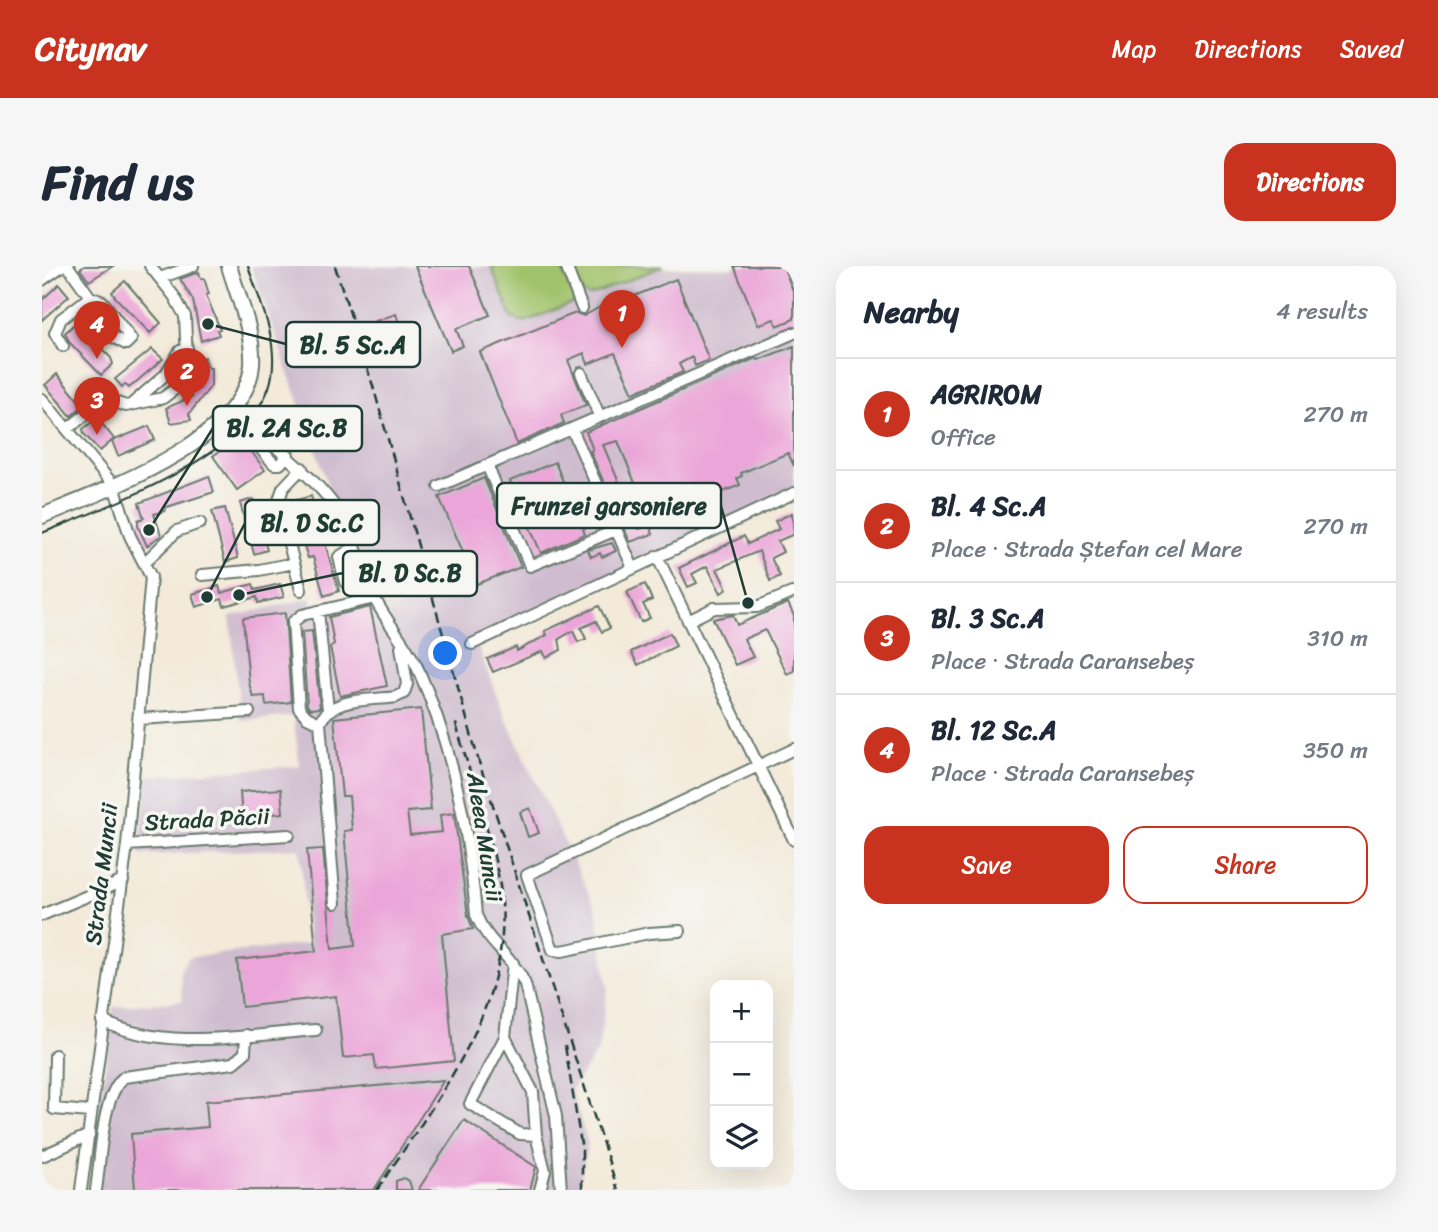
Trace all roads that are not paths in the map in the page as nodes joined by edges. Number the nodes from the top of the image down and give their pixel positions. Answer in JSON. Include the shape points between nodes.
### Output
{"nodes":[{"id":1,"x":62,"y":266,"type":"edge"},
{"id":2,"x":68,"y":266,"type":"edge"},
{"id":3,"x":150,"y":266,"type":"edge"},
{"id":4,"x":193,"y":266,"type":"edge"},
{"id":5,"x":229,"y":266,"type":"edge"},
{"id":6,"x":566,"y":266,"type":"edge"},
{"id":7,"x":160,"y":278,"type":"junction"},
{"id":8,"x":42,"y":280,"type":"edge"},
{"id":9,"x":582,"y":308,"type":"dead end"},
{"id":10,"x":794,"y":333,"type":"edge"},
{"id":11,"x":63,"y":346,"type":"dead end"},
{"id":12,"x":187,"y":348,"type":"junction"},
{"id":13,"x":581,"y":373,"type":"dead end"},
{"id":14,"x":42,"y":399,"type":"edge"},
{"id":15,"x":131,"y":405,"type":"junction"},
{"id":16,"x":238,"y":405,"type":"junction"},
{"id":17,"x":600,"y":417,"type":"junction"},
{"id":18,"x":69,"y":428,"type":"junction"},
{"id":19,"x":572,"y":429,"type":"junction"},
{"id":20,"x":252,"y":439,"type":"dead end"},
{"id":21,"x":288,"y":455,"type":"junction"},
{"id":22,"x":487,"y":465,"type":"junction"},
{"id":23,"x":302,"y":468,"type":"junction"},
{"id":24,"x":114,"y":486,"type":"junction"},
{"id":25,"x":439,"y":486,"type":"dead end"},
{"id":26,"x":794,"y":493,"type":"edge"},
{"id":27,"x":42,"y":516,"type":"edge"},
{"id":28,"x":200,"y":523,"type":"dead end"},
{"id":29,"x":616,"y":530,"type":"junction"},
{"id":30,"x":355,"y":547,"type":"junction"},
{"id":31,"x":657,"y":556,"type":"junction"},
{"id":32,"x":145,"y":562,"type":"junction"},
{"id":33,"x":294,"y":563,"type":"junction"},
{"id":34,"x":633,"y":568,"type":"junction"},
{"id":35,"x":202,"y":575,"type":"dead end"},
{"id":36,"x":345,"y":582,"type":"dead end"},
{"id":37,"x":302,"y":590,"type":"dead end"},
{"id":38,"x":792,"y":593,"type":"dead end"},
{"id":39,"x":375,"y":598,"type":"junction"},
{"id":40,"x":318,"y":611,"type":"junction"},
{"id":41,"x":688,"y":621,"type":"junction"},
{"id":42,"x":399,"y":639,"type":"junction"},
{"id":43,"x":472,"y":645,"type":"dead end"},
{"id":44,"x":328,"y":710,"type":"junction"},
{"id":45,"x":249,"y":712,"type":"dead end"},
{"id":46,"x":139,"y":719,"type":"junction"},
{"id":47,"x":320,"y":723,"type":"junction"},
{"id":48,"x":794,"y":748,"type":"edge"},
{"id":49,"x":758,"y":766,"type":"junction"},
{"id":50,"x":289,"y":835,"type":"dead end"},
{"id":51,"x":794,"y":840,"type":"edge"},
{"id":52,"x":127,"y":845,"type":"junction"},
{"id":53,"x":123,"y":881,"type":"junction"},
{"id":54,"x":335,"y":903,"type":"dead end"},
{"id":55,"x":42,"y":915,"type":"edge"},
{"id":56,"x":680,"y":931,"type":"dead end"},
{"id":57,"x":513,"y":963,"type":"junction"},
{"id":58,"x":102,"y":1021,"type":"junction"},
{"id":59,"x":316,"y":1030,"type":"dead end"},
{"id":60,"x":246,"y":1035,"type":"junction"},
{"id":61,"x":505,"y":1037,"type":"junction"},
{"id":62,"x":55,"y":1055,"type":"dead end"},
{"id":63,"x":90,"y":1112,"type":"junction"},
{"id":64,"x":89,"y":1135,"type":"junction"},
{"id":65,"x":536,"y":1135,"type":"junction"},
{"id":66,"x":42,"y":1156,"type":"edge"},
{"id":67,"x":81,"y":1190,"type":"edge"},
{"id":68,"x":96,"y":1190,"type":"edge"},
{"id":69,"x":540,"y":1190,"type":"edge"},
{"id":70,"x":561,"y":1190,"type":"edge"}],
"edges":[{"from":1,"to":8,"type":"street"},
{"from":2,"to":11,"type":"street","via":[[90,297],[58,323],[55,333]]},
{"from":3,"to":7,"type":"street"},
{"from":4,"to":7,"type":"street"},
{"from":5,"to":16,"type":"main road","via":[[252,356],[248,384]]},
{"from":6,"to":9,"type":"street"},
{"from":7,"to":12,"type":"street","via":[[185,316]]},
{"from":10,"to":17,"type":"street"},
{"from":12,"to":15,"type":"street"},
{"from":12,"to":15,"type":"street","via":[[186,374],[177,390]]},
{"from":13,"to":17,"type":"street"},
{"from":14,"to":18,"type":"street","name":"Strada Muncii"},
{"from":15,"to":18,"type":"street","via":[[102,401]]},
{"from":16,"to":21,"type":"street","name":"Aleea Muncii","via":[[248,420]]},
{"from":16,"to":24,"type":"main road","via":[[188,446]]},
{"from":17,"to":19,"type":"street"},
{"from":18,"to":24,"type":"street","name":"Strada Muncii"},
{"from":19,"to":22,"type":"street"},
{"from":19,"to":29,"type":"street"},
{"from":20,"to":21,"type":"street","via":[[274,464]]},
{"from":21,"to":23,"type":"street","name":"Aleea Muncii"},
{"from":22,"to":25,"type":"street"},
{"from":22,"to":29,"type":"street","via":[[530,566]]},
{"from":23,"to":30,"type":"street","name":"Aleea Muncii","via":[[344,520]]},
{"from":23,"to":33,"type":"street","via":[[283,488],[278,503]]},
{"from":24,"to":27,"type":"main road"},
{"from":24,"to":32,"type":"street","name":"Strada Muncii","via":[[133,542]]},
{"from":26,"to":31,"type":"street"},
{"from":28,"to":32,"type":"street","via":[[177,531]]},
{"from":29,"to":34,"type":"street"},
{"from":30,"to":36,"type":"street","via":[[339,557]]},
{"from":30,"to":39,"type":"street","name":"Aleea Muncii"},
{"from":31,"to":34,"type":"street"},
{"from":31,"to":41,"type":"street"},
{"from":32,"to":46,"type":"street","name":"Strada Muncii","via":[[152,588]]},
{"from":33,"to":35,"type":"street"},
{"from":33,"to":37,"type":"street"},
{"from":34,"to":43,"type":"street"},
{"from":38,"to":41,"type":"street","via":[[757,607],[715,608]]},
{"from":39,"to":40,"type":"street"},
{"from":39,"to":42,"type":"street","name":"Aleea Muncii"},
{"from":40,"to":44,"type":"street"},
{"from":40,"to":47,"type":"street","via":[[297,617],[292,629],[299,708]]},
{"from":41,"to":49,"type":"street"},
{"from":42,"to":44,"type":"street","via":[[407,684],[404,693]]},
{"from":42,"to":57,"type":"street","name":"Aleea Muncii","via":[[435,709],[459,786],[476,915],[482,931]]},
{"from":44,"to":47,"type":"street"},
{"from":45,"to":46,"type":"street"},
{"from":46,"to":52,"type":"street","name":"Strada Muncii"},
{"from":47,"to":54,"type":"street"},
{"from":48,"to":49,"type":"street"},
{"from":49,"to":51,"type":"street"},
{"from":49,"to":56,"type":"street","via":[[527,875],[553,950]]},
{"from":50,"to":52,"type":"street","name":"Strada Păcii"},
{"from":52,"to":53,"type":"street","name":"Strada Muncii"},
{"from":53,"to":55,"type":"street"},
{"from":53,"to":58,"type":"street","name":"Strada Muncii"},
{"from":57,"to":61,"type":"street"},
{"from":57,"to":70,"type":"street","name":"Aleea Muncii","via":[[525,984],[556,1116]]},
{"from":58,"to":60,"type":"street","via":[[168,1040]]},
{"from":58,"to":63,"type":"street","name":"Strada Muncii"},
{"from":59,"to":60,"type":"street"},
{"from":60,"to":68,"type":"street","via":[[245,1053],[233,1063],[124,1077],[118,1082],[110,1097]]},
{"from":61,"to":65,"type":"street","via":[[533,1092]]},
{"from":61,"to":65,"type":"street","via":[[470,1104],[520,1134]]},
{"from":62,"to":63,"type":"street","via":[[54,1109]]},
{"from":63,"to":64,"type":"street","name":"Strada Muncii"},
{"from":64,"to":66,"type":"street"},
{"from":64,"to":67,"type":"street","name":"Strada Muncii"},
{"from":65,"to":69,"type":"street","via":[[545,1171]]}]}
